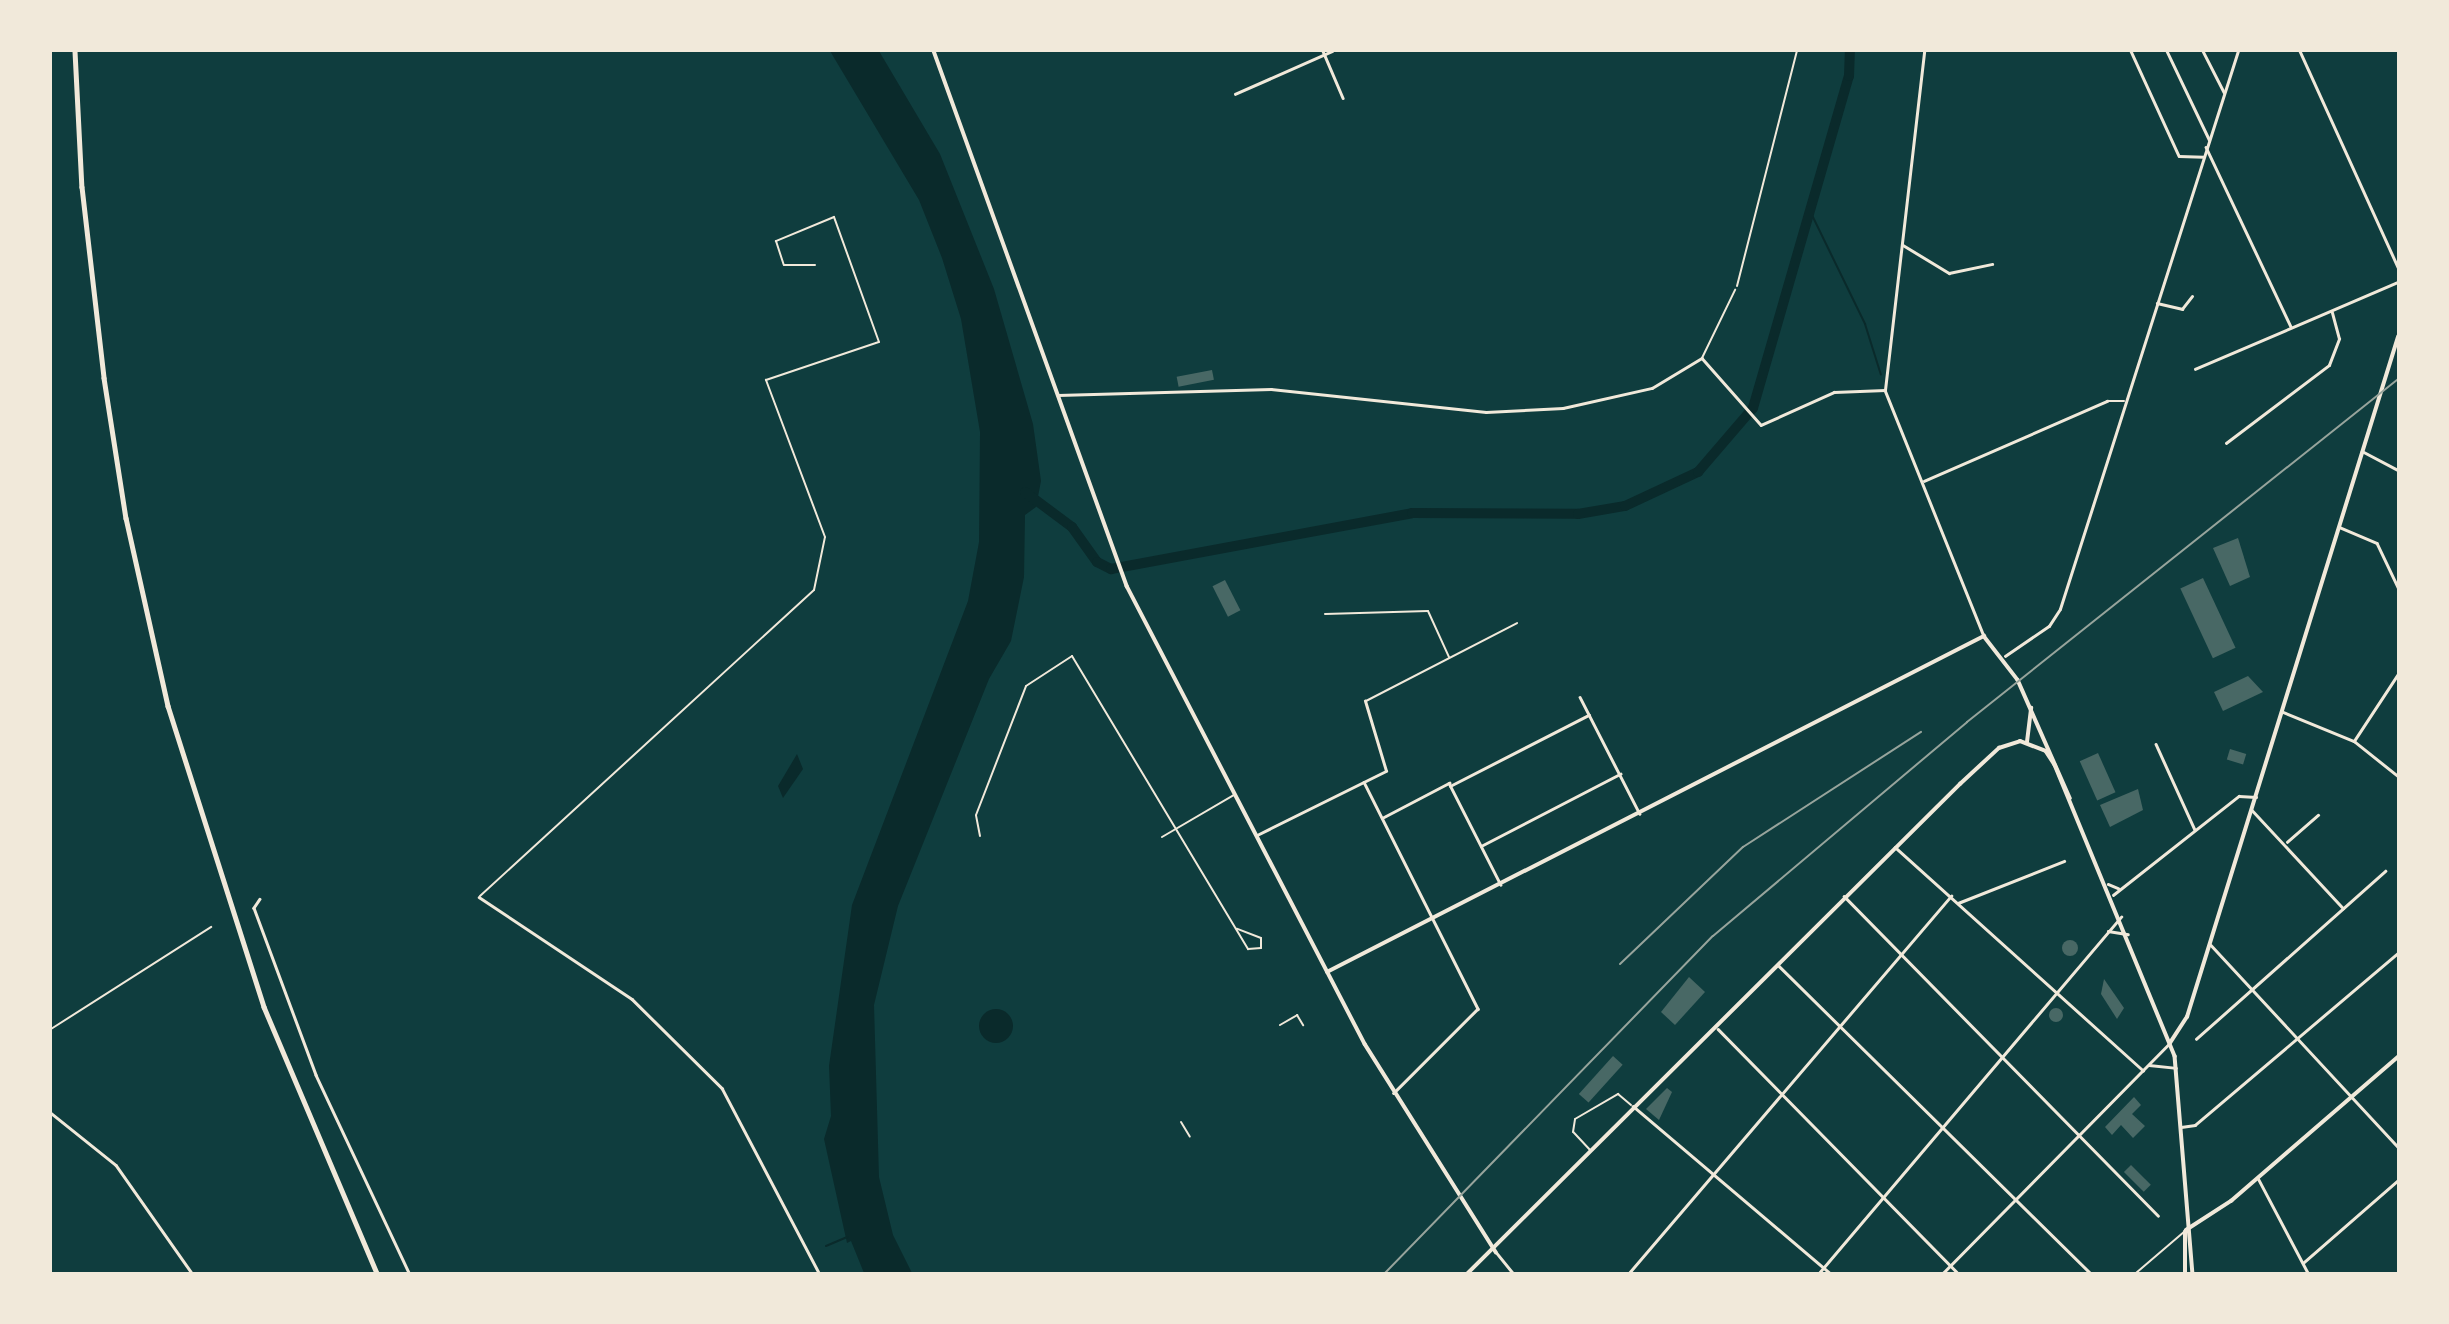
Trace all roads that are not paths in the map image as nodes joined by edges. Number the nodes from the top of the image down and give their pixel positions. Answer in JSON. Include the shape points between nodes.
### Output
{"nodes":[{"id":1,"x":75,"y":51,"type":"edge"},
{"id":2,"x":934,"y":51,"type":"edge"},
{"id":3,"x":1332,"y":51,"type":"edge"},
{"id":4,"x":1924,"y":51,"type":"edge"},
{"id":5,"x":2131,"y":51,"type":"edge"},
{"id":6,"x":2167,"y":51,"type":"edge"},
{"id":7,"x":2203,"y":51,"type":"edge"},
{"id":8,"x":2238,"y":51,"type":"edge"},
{"id":9,"x":2300,"y":51,"type":"edge"},
{"id":10,"x":1323,"y":52,"type":"edge"},
{"id":11,"x":2224,"y":92,"type":"junction"},
{"id":12,"x":1235,"y":94,"type":"dead end"},
{"id":13,"x":1343,"y":99,"type":"dead end"},
{"id":14,"x":2209,"y":139,"type":"junction"},
{"id":15,"x":2206,"y":147,"type":"junction"},
{"id":16,"x":2203,"y":157,"type":"junction"},
{"id":17,"x":1903,"y":245,"type":"junction"},
{"id":18,"x":1992,"y":264,"type":"dead end"},
{"id":19,"x":815,"y":265,"type":"dead end"},
{"id":20,"x":2398,"y":267,"type":"edge"},
{"id":21,"x":2398,"y":282,"type":"edge"},
{"id":22,"x":1735,"y":290,"type":"road end"},
{"id":23,"x":2192,"y":296,"type":"dead end"},
{"id":24,"x":2157,"y":303,"type":"junction"},
{"id":25,"x":2331,"y":312,"type":"junction"},
{"id":26,"x":2291,"y":327,"type":"junction"},
{"id":27,"x":2398,"y":337,"type":"edge"},
{"id":28,"x":1702,"y":358,"type":"junction"},
{"id":29,"x":2195,"y":369,"type":"dead end"},
{"id":30,"x":1885,"y":390,"type":"junction"},
{"id":31,"x":1058,"y":395,"type":"junction"},
{"id":32,"x":2124,"y":401,"type":"junction"},
{"id":33,"x":2226,"y":443,"type":"dead end"},
{"id":34,"x":2362,"y":451,"type":"junction"},
{"id":35,"x":2398,"y":470,"type":"edge"},
{"id":36,"x":1924,"y":481,"type":"junction"},
{"id":37,"x":2339,"y":527,"type":"junction"},
{"id":38,"x":2398,"y":587,"type":"edge"},
{"id":39,"x":1325,"y":614,"type":"dead end"},
{"id":40,"x":1517,"y":623,"type":"dead end"},
{"id":41,"x":1984,"y":636,"type":"junction"},
{"id":42,"x":2005,"y":656,"type":"junction"},
{"id":43,"x":1449,"y":658,"type":"junction"},
{"id":44,"x":2398,"y":674,"type":"edge"},
{"id":45,"x":1580,"y":697,"type":"dead end"},
{"id":46,"x":1365,"y":701,"type":"joint"},
{"id":47,"x":2031,"y":706,"type":"junction"},
{"id":48,"x":2282,"y":712,"type":"junction"},
{"id":49,"x":1589,"y":715,"type":"junction"},
{"id":50,"x":2354,"y":741,"type":"junction"},
{"id":51,"x":2027,"y":742,"type":"junction"},
{"id":52,"x":2156,"y":744,"type":"dead end"},
{"id":53,"x":1620,"y":774,"type":"junction"},
{"id":54,"x":2398,"y":776,"type":"edge"},
{"id":55,"x":1364,"y":782,"type":"junction"},
{"id":56,"x":1450,"y":786,"type":"junction"},
{"id":57,"x":1236,"y":794,"type":"junction"},
{"id":58,"x":2256,"y":797,"type":"junction"},
{"id":59,"x":2070,"y":798,"type":"junction"},
{"id":60,"x":2252,"y":810,"type":"junction"},
{"id":61,"x":1640,"y":814,"type":"junction"},
{"id":62,"x":2318,"y":815,"type":"dead end"},
{"id":63,"x":1382,"y":818,"type":"junction"},
{"id":64,"x":1178,"y":827,"type":"junction"},
{"id":65,"x":2195,"y":830,"type":"junction"},
{"id":66,"x":1257,"y":835,"type":"junction"},
{"id":67,"x":980,"y":836,"type":"dead end"},
{"id":68,"x":1162,"y":836,"type":"dead end"},
{"id":69,"x":2287,"y":842,"type":"junction"},
{"id":70,"x":1481,"y":846,"type":"junction"},
{"id":71,"x":1895,"y":847,"type":"junction"},
{"id":72,"x":2064,"y":861,"type":"dead end"},
{"id":73,"x":2385,"y":871,"type":"dead end"},
{"id":74,"x":2108,"y":884,"type":"junction"},
{"id":75,"x":1501,"y":885,"type":"junction"},
{"id":76,"x":2118,"y":888,"type":"junction"},
{"id":77,"x":2113,"y":895,"type":"junction"},
{"id":78,"x":1951,"y":896,"type":"junction"},
{"id":79,"x":479,"y":897,"type":"joint"},
{"id":80,"x":1844,"y":897,"type":"junction"},
{"id":81,"x":260,"y":899,"type":"dead end"},
{"id":82,"x":1958,"y":903,"type":"junction"},
{"id":83,"x":2343,"y":908,"type":"junction"},
{"id":84,"x":2121,"y":917,"type":"junction"},
{"id":85,"x":1434,"y":919,"type":"junction"},
{"id":86,"x":211,"y":927,"type":"dead end"},
{"id":87,"x":1237,"y":929,"type":"junction"},
{"id":88,"x":2105,"y":932,"type":"junction"},
{"id":89,"x":2128,"y":934,"type":"junction"},
{"id":90,"x":2210,"y":945,"type":"junction"},
{"id":91,"x":1902,"y":953,"type":"junction"},
{"id":92,"x":2398,"y":953,"type":"edge"},
{"id":93,"x":1778,"y":965,"type":"junction"},
{"id":94,"x":1326,"y":973,"type":"junction"},
{"id":95,"x":2254,"y":987,"type":"junction"},
{"id":96,"x":2055,"y":991,"type":"junction"},
{"id":97,"x":1840,"y":1026,"type":"junction"},
{"id":98,"x":51,"y":1028,"type":"edge"},
{"id":99,"x":1718,"y":1029,"type":"junction"},
{"id":100,"x":2300,"y":1038,"type":"junction"},
{"id":101,"x":2196,"y":1039,"type":"dead end"},
{"id":102,"x":2170,"y":1043,"type":"junction"},
{"id":103,"x":2001,"y":1055,"type":"junction"},
{"id":104,"x":2398,"y":1057,"type":"edge"},
{"id":105,"x":2149,"y":1065,"type":"junction"},
{"id":106,"x":2178,"y":1069,"type":"junction"},
{"id":107,"x":2143,"y":1070,"type":"junction"},
{"id":108,"x":1394,"y":1093,"type":"junction"},
{"id":109,"x":1783,"y":1094,"type":"junction"},
{"id":110,"x":2353,"y":1096,"type":"junction"},
{"id":111,"x":1633,"y":1106,"type":"junction"},
{"id":112,"x":51,"y":1113,"type":"edge"},
{"id":113,"x":1942,"y":1126,"type":"junction"},
{"id":114,"x":2182,"y":1127,"type":"junction"},
{"id":115,"x":2079,"y":1136,"type":"junction"},
{"id":116,"x":2398,"y":1147,"type":"edge"},
{"id":117,"x":1592,"y":1151,"type":"junction"},
{"id":118,"x":1713,"y":1176,"type":"junction"},
{"id":119,"x":2258,"y":1178,"type":"junction"},
{"id":120,"x":2398,"y":1180,"type":"edge"},
{"id":121,"x":1883,"y":1194,"type":"junction"},
{"id":122,"x":2016,"y":1199,"type":"junction"},
{"id":123,"x":2158,"y":1216,"type":"dead end"},
{"id":124,"x":2186,"y":1230,"type":"junction"},
{"id":125,"x":1496,"y":1252,"type":"junction"},
{"id":126,"x":2303,"y":1263,"type":"junction"},
{"id":127,"x":1951,"y":1265,"type":"junction"},
{"id":128,"x":1824,"y":1267,"type":"junction"},
{"id":129,"x":192,"y":1273,"type":"edge"},
{"id":130,"x":377,"y":1273,"type":"edge"},
{"id":131,"x":409,"y":1273,"type":"edge"},
{"id":132,"x":819,"y":1273,"type":"edge"},
{"id":133,"x":1468,"y":1273,"type":"edge"},
{"id":134,"x":1513,"y":1273,"type":"edge"},
{"id":135,"x":1629,"y":1273,"type":"edge"},
{"id":136,"x":1819,"y":1273,"type":"edge"},
{"id":137,"x":1830,"y":1273,"type":"edge"},
{"id":138,"x":1943,"y":1273,"type":"edge"},
{"id":139,"x":1958,"y":1273,"type":"edge"},
{"id":140,"x":2090,"y":1273,"type":"edge"},
{"id":141,"x":2136,"y":1273,"type":"edge"},
{"id":142,"x":2185,"y":1273,"type":"edge"},
{"id":143,"x":2193,"y":1273,"type":"edge"},
{"id":144,"x":2308,"y":1273,"type":"edge"}],
"edges":[{"from":1,"to":130,"type":"main road","via":[[90,267],[126,518],[185,769],[285,1062]]},
{"from":2,"to":31,"type":"main road"},
{"from":3,"to":10,"type":"street"},
{"from":4,"to":17,"type":"street"},
{"from":5,"to":16,"type":"street","via":[[2179,156]]},
{"from":6,"to":14,"type":"street"},
{"from":7,"to":11,"type":"street"},
{"from":8,"to":11,"type":"street"},
{"from":9,"to":20,"type":"street"},
{"from":10,"to":12,"type":"street"},
{"from":10,"to":13,"type":"street"},
{"from":11,"to":14,"type":"street"},
{"from":14,"to":15,"type":"street"},
{"from":15,"to":16,"type":"street"},
{"from":15,"to":26,"type":"street"},
{"from":16,"to":24,"type":"street"},
{"from":17,"to":18,"type":"street","via":[[1949,273]]},
{"from":17,"to":30,"type":"street"},
{"from":19,"to":79,"type":"street","via":[[784,265],[776,241],[834,217],[842,223],[879,342],[766,380],[825,537],[814,590]]},
{"from":21,"to":25,"type":"street"},
{"from":22,"to":28,"type":"street"},
{"from":23,"to":24,"type":"street","via":[[2182,309]]},
{"from":24,"to":32,"type":"street"},
{"from":25,"to":26,"type":"street"},
{"from":25,"to":33,"type":"street","via":[[2339,339],[2332,361]]},
{"from":26,"to":29,"type":"street"},
{"from":27,"to":34,"type":"main road"},
{"from":28,"to":30,"type":"street","via":[[1762,425],[1833,392]]},
{"from":28,"to":31,"type":"street","via":[[1652,387],[1563,408],[1486,412],[1271,389]]},
{"from":30,"to":36,"type":"street"},
{"from":31,"to":57,"type":"main road","via":[[1124,578]]},
{"from":32,"to":36,"type":"street","via":[[2107,401]]},
{"from":32,"to":42,"type":"street","via":[[2060,609],[2049,626]]},
{"from":34,"to":35,"type":"street"},
{"from":34,"to":37,"type":"main road"},
{"from":36,"to":41,"type":"street"},
{"from":37,"to":38,"type":"street","via":[[2377,543]]},
{"from":37,"to":48,"type":"main road"},
{"from":39,"to":43,"type":"street","via":[[1428,611]]},
{"from":40,"to":43,"type":"street"},
{"from":41,"to":42,"type":"main road"},
{"from":41,"to":61,"type":"main road"},
{"from":42,"to":47,"type":"main road"},
{"from":43,"to":46,"type":"street"},
{"from":44,"to":50,"type":"street"},
{"from":45,"to":49,"type":"street"},
{"from":46,"to":55,"type":"street","via":[[1387,767]]},
{"from":47,"to":51,"type":"main road"},
{"from":47,"to":59,"type":"main road"},
{"from":48,"to":50,"type":"street"},
{"from":48,"to":58,"type":"main road"},
{"from":49,"to":53,"type":"street"},
{"from":49,"to":56,"type":"street"},
{"from":50,"to":54,"type":"street"},
{"from":51,"to":59,"type":"main road","via":[[2051,756]]},
{"from":51,"to":71,"type":"main road","via":[[1996,750]]},
{"from":52,"to":65,"type":"street"},
{"from":53,"to":61,"type":"street"},
{"from":53,"to":70,"type":"street"},
{"from":55,"to":63,"type":"street"},
{"from":55,"to":66,"type":"street"},
{"from":56,"to":63,"type":"street"},
{"from":56,"to":70,"type":"street"},
{"from":57,"to":64,"type":"street"},
{"from":57,"to":66,"type":"main road"},
{"from":58,"to":60,"type":"main road"},
{"from":58,"to":65,"type":"street","via":[[2239,796]]},
{"from":59,"to":74,"type":"main road"},
{"from":60,"to":69,"type":"street"},
{"from":60,"to":90,"type":"main road"},
{"from":61,"to":75,"type":"main road"},
{"from":62,"to":69,"type":"street"},
{"from":63,"to":85,"type":"street"},
{"from":64,"to":67,"type":"street","via":[[1085,669],[1067,656],[1026,686],[976,815]]},
{"from":64,"to":68,"type":"street"},
{"from":64,"to":87,"type":"street"},
{"from":65,"to":76,"type":"street"},
{"from":66,"to":94,"type":"main road"},
{"from":69,"to":83,"type":"street"},
{"from":70,"to":75,"type":"street"},
{"from":71,"to":78,"type":"street"},
{"from":71,"to":80,"type":"main road"},
{"from":72,"to":82,"type":"street"},
{"from":73,"to":83,"type":"street"},
{"from":74,"to":76,"type":"street"},
{"from":74,"to":77,"type":"main road"},
{"from":75,"to":85,"type":"main road"},
{"from":76,"to":77,"type":"street"},
{"from":77,"to":84,"type":"main road"},
{"from":78,"to":82,"type":"street"},
{"from":78,"to":91,"type":"street"},
{"from":79,"to":132,"type":"street","via":[[632,999],[722,1088]]},
{"from":80,"to":91,"type":"street"},
{"from":80,"to":93,"type":"main road"},
{"from":81,"to":131,"type":"street","via":[[254,908],[316,1075]]},
{"from":82,"to":96,"type":"street"},
{"from":83,"to":95,"type":"street"},
{"from":84,"to":88,"type":"street"},
{"from":84,"to":89,"type":"main road"},
{"from":85,"to":94,"type":"main road"},
{"from":85,"to":108,"type":"street","via":[[1478,1010]]},
{"from":86,"to":98,"type":"street"},
{"from":87,"to":87,"type":"street","via":[[1252,951],[1261,948],[1261,938]]},
{"from":88,"to":89,"type":"street"},
{"from":88,"to":96,"type":"street"},
{"from":89,"to":102,"type":"main road"},
{"from":90,"to":95,"type":"street"},
{"from":90,"to":102,"type":"main road","via":[[2185,1024]]},
{"from":91,"to":97,"type":"street"},
{"from":91,"to":103,"type":"street"},
{"from":92,"to":100,"type":"street"},
{"from":93,"to":97,"type":"street"},
{"from":93,"to":99,"type":"main road"},
{"from":94,"to":108,"type":"main road"},
{"from":95,"to":100,"type":"street"},
{"from":95,"to":101,"type":"street"},
{"from":96,"to":103,"type":"street"},
{"from":96,"to":107,"type":"street"},
{"from":97,"to":109,"type":"street"},
{"from":97,"to":113,"type":"street"},
{"from":99,"to":109,"type":"street"},
{"from":99,"to":111,"type":"main road"},
{"from":100,"to":110,"type":"street"},
{"from":100,"to":114,"type":"street","via":[[2195,1125]]},
{"from":102,"to":105,"type":"street"},
{"from":102,"to":106,"type":"main road"},
{"from":103,"to":113,"type":"street"},
{"from":103,"to":115,"type":"street"},
{"from":104,"to":110,"type":"main road"},
{"from":105,"to":106,"type":"street"},
{"from":105,"to":107,"type":"street"},
{"from":106,"to":114,"type":"main road"},
{"from":107,"to":115,"type":"street"},
{"from":108,"to":125,"type":"main road"},
{"from":109,"to":118,"type":"street"},
{"from":109,"to":121,"type":"street"},
{"from":110,"to":116,"type":"street"},
{"from":110,"to":119,"type":"main road"},
{"from":111,"to":117,"type":"main road"},
{"from":111,"to":117,"type":"street","via":[[1618,1094],[1575,1119],[1573,1132]]},
{"from":111,"to":118,"type":"street"},
{"from":112,"to":129,"type":"street","via":[[116,1165]]},
{"from":113,"to":121,"type":"street"},
{"from":113,"to":122,"type":"street"},
{"from":114,"to":124,"type":"main road"},
{"from":115,"to":122,"type":"street"},
{"from":115,"to":123,"type":"street"},
{"from":117,"to":125,"type":"main road"},
{"from":118,"to":128,"type":"street"},
{"from":118,"to":135,"type":"street"},
{"from":119,"to":124,"type":"main road"},
{"from":119,"to":126,"type":"street"},
{"from":120,"to":126,"type":"street"},
{"from":121,"to":127,"type":"street"},
{"from":121,"to":128,"type":"street"},
{"from":122,"to":127,"type":"street"},
{"from":122,"to":140,"type":"street"},
{"from":124,"to":141,"type":"street"},
{"from":124,"to":142,"type":"main road"},
{"from":124,"to":143,"type":"main road"},
{"from":125,"to":133,"type":"main road"},
{"from":125,"to":134,"type":"street"},
{"from":126,"to":144,"type":"street"},
{"from":127,"to":138,"type":"street"},
{"from":127,"to":139,"type":"street"},
{"from":128,"to":136,"type":"street"},
{"from":128,"to":137,"type":"street"}]}
